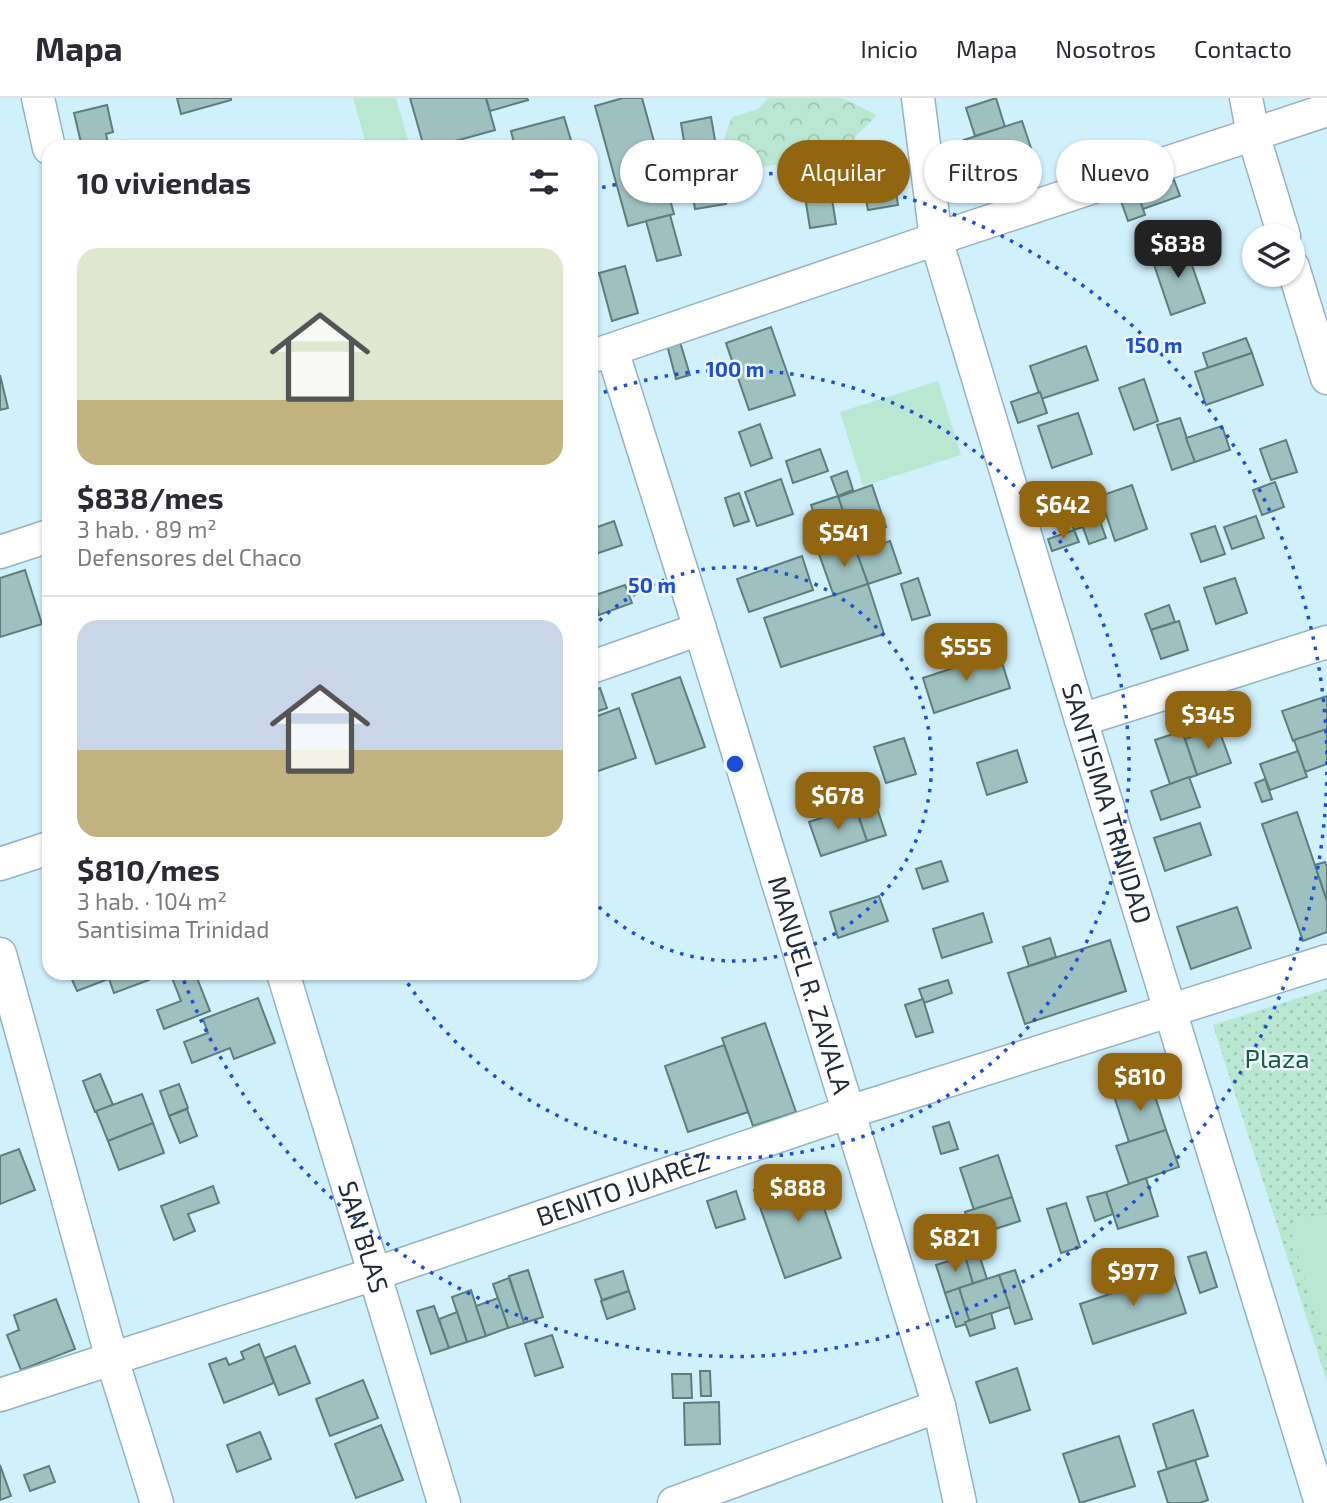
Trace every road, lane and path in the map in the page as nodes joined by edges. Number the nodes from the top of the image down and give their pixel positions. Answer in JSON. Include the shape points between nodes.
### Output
{"nodes":[{"id":1,"x":38,"y":98,"type":"edge"},
{"id":2,"x":918,"y":98,"type":"edge"},
{"id":3,"x":1247,"y":98,"type":"edge"},
{"id":4,"x":1327,"y":110,"type":"edge"},
{"id":5,"x":1253,"y":134,"type":"junction"},
{"id":6,"x":47,"y":140,"type":"edge"},
{"id":7,"x":1280,"y":224,"type":"edge"},
{"id":8,"x":936,"y":239,"type":"junction"},
{"id":9,"x":1299,"y":287,"type":"edge"},
{"id":10,"x":602,"y":354,"type":"edge"},
{"id":11,"x":1327,"y":378,"type":"edge"},
{"id":12,"x":42,"y":538,"type":"edge"},
{"id":13,"x":0,"y":552,"type":"edge"},
{"id":14,"x":700,"y":629,"type":"junction"},
{"id":15,"x":1327,"y":642,"type":"edge"},
{"id":16,"x":598,"y":665,"type":"edge"},
{"id":17,"x":1081,"y":720,"type":"junction"},
{"id":18,"x":42,"y":850,"type":"edge"},
{"id":19,"x":0,"y":864,"type":"edge"},
{"id":20,"x":0,"y":954,"type":"edge"},
{"id":21,"x":1327,"y":961,"type":"edge"},
{"id":22,"x":286,"y":980,"type":"edge"},
{"id":23,"x":1170,"y":1010,"type":"junction"},
{"id":24,"x":849,"y":1112,"type":"junction"},
{"id":25,"x":374,"y":1274,"type":"junction"},
{"id":26,"x":113,"y":1359,"type":"junction"},
{"id":27,"x":0,"y":1395,"type":"edge"},
{"id":28,"x":939,"y":1406,"type":"junction"},
{"id":29,"x":1321,"y":1488,"type":"edge"},
{"id":30,"x":157,"y":1503,"type":"edge"},
{"id":31,"x":444,"y":1503,"type":"edge"},
{"id":32,"x":674,"y":1503,"type":"edge"},
{"id":33,"x":960,"y":1503,"type":"edge"}],
"edges":[{"from":1,"to":6,"type":"street"},
{"from":2,"to":8,"type":"street","name":"SANTISIMA TRINIDAD"},
{"from":3,"to":5,"type":"street"},
{"from":4,"to":5,"type":"street"},
{"from":5,"to":7,"type":"street"},
{"from":5,"to":8,"type":"street"},
{"from":8,"to":10,"type":"street"},
{"from":8,"to":17,"type":"street","name":"SANTISIMA TRINIDAD"},
{"from":9,"to":11,"type":"street"},
{"from":10,"to":14,"type":"street","name":"MANUEL R. ZAVALA"},
{"from":12,"to":13,"type":"street"},
{"from":14,"to":16,"type":"street"},
{"from":14,"to":24,"type":"street","name":"MANUEL R. ZAVALA"},
{"from":15,"to":17,"type":"street"},
{"from":17,"to":23,"type":"street","name":"SANTISIMA TRINIDAD"},
{"from":18,"to":19,"type":"street"},
{"from":20,"to":26,"type":"street"},
{"from":21,"to":23,"type":"street","name":"BENITO JUAREZ"},
{"from":22,"to":25,"type":"street","name":"SAN BLAS"},
{"from":23,"to":24,"type":"street","name":"BENITO JUAREZ"},
{"from":23,"to":29,"type":"street","name":"SANTISIMA TRINIDAD"},
{"from":24,"to":25,"type":"street","name":"BENITO JUAREZ"},
{"from":24,"to":28,"type":"street","name":"MANUEL R. ZAVALA"},
{"from":25,"to":26,"type":"street","name":"BENITO JUAREZ"},
{"from":25,"to":31,"type":"street","name":"SAN BLAS"},
{"from":26,"to":27,"type":"street","name":"BENITO JUAREZ"},
{"from":26,"to":30,"type":"street"},
{"from":28,"to":32,"type":"street"},
{"from":28,"to":33,"type":"street","name":"MANUEL R. ZAVALA"}]}
